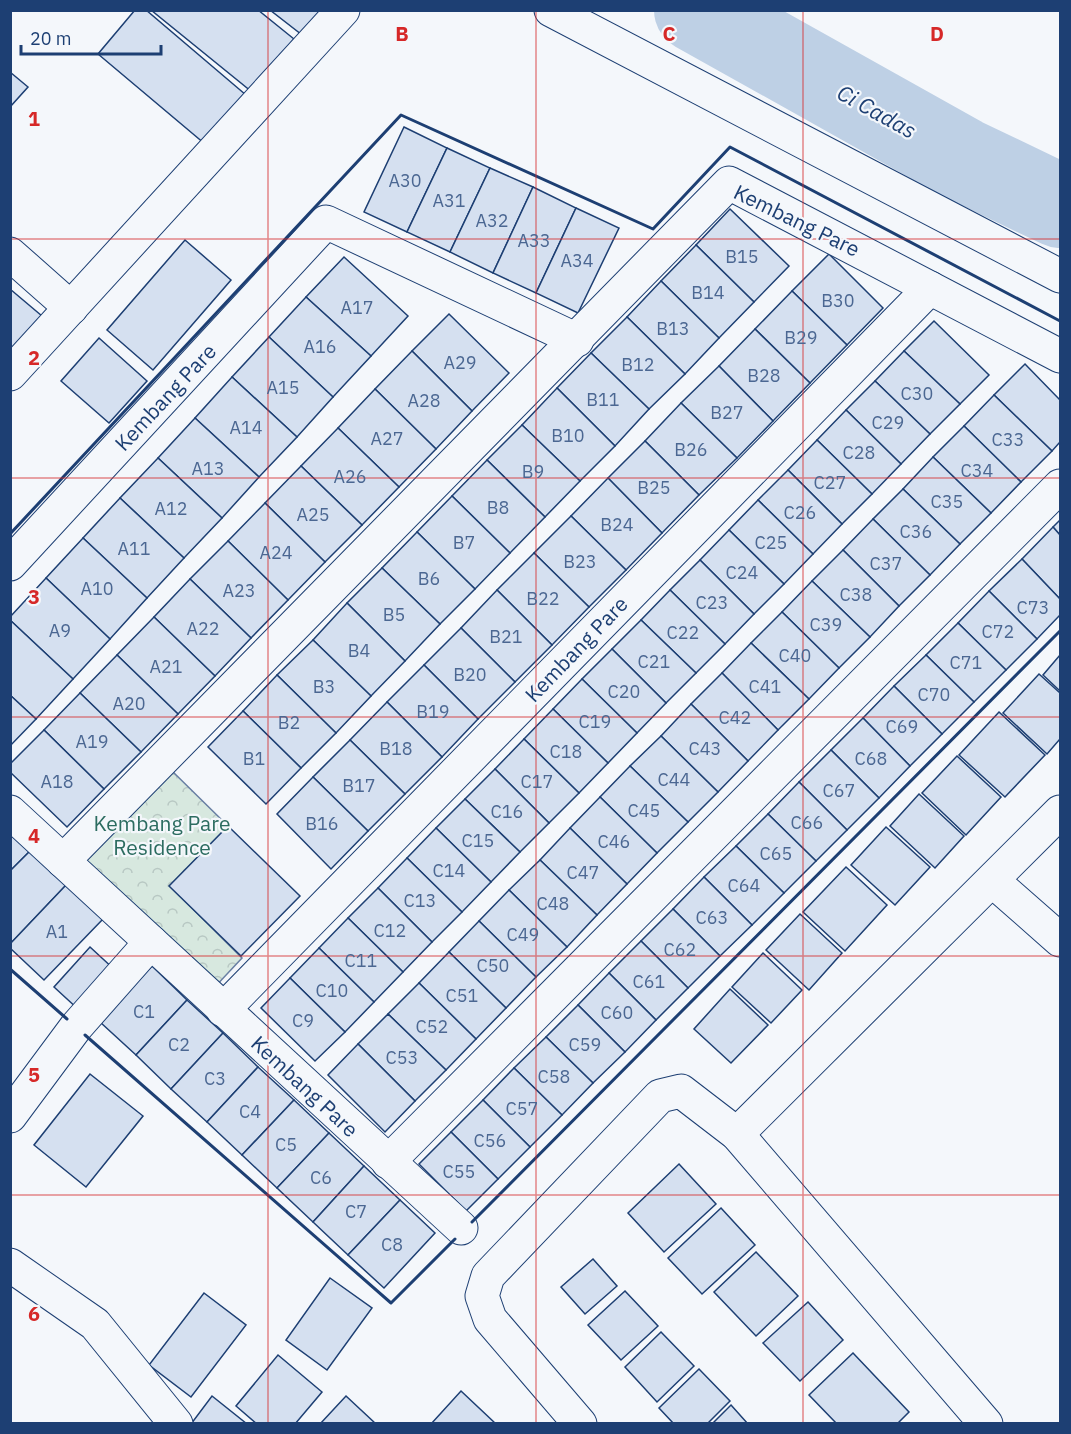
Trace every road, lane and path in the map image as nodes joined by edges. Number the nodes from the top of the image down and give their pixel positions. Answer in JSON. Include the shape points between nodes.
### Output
{"nodes":[{"id":1,"x":343,"y":10,"type":"edge"},
{"id":2,"x":551,"y":10,"type":"edge"},
{"id":3,"x":10,"y":254,"type":"edge"},
{"id":4,"x":1060,"y":276,"type":"edge"},
{"id":5,"x":930,"y":288,"type":"junction"},
{"id":6,"x":71,"y":308,"type":"junction"},
{"id":7,"x":577,"y":340,"type":"junction"},
{"id":8,"x":1060,"y":356,"type":"edge"},
{"id":9,"x":10,"y":374,"type":"edge"},
{"id":10,"x":1060,"y":486,"type":"edge"},
{"id":11,"x":10,"y":564,"type":"edge"},
{"id":12,"x":10,"y":812,"type":"edge"},
{"id":13,"x":1060,"y":812,"type":"edge"},
{"id":14,"x":63,"y":861,"type":"junction"},
{"id":15,"x":993,"y":881,"type":"junction"},
{"id":16,"x":1060,"y":940,"type":"edge"},
{"id":17,"x":151,"y":942,"type":"junction"},
{"id":18,"x":223,"y":1010,"type":"junction"},
{"id":19,"x":10,"y":1116,"type":"edge"},
{"id":20,"x":737,"y":1134,"type":"junction"},
{"id":21,"x":388,"y":1161,"type":"junction"},
{"id":22,"x":461,"y":1228,"type":"dead end"},
{"id":23,"x":10,"y":1265,"type":"edge"},
{"id":24,"x":176,"y":1424,"type":"edge"},
{"id":25,"x":580,"y":1424,"type":"edge"},
{"id":26,"x":986,"y":1424,"type":"edge"}],
"edges":[{"from":1,"to":6,"type":"street"},
{"from":2,"to":4,"type":"street"},
{"from":3,"to":6,"type":"street"},
{"from":5,"to":7,"type":"street","name":"Kembang Pare","via":[[729,183]]},
{"from":5,"to":8,"type":"street","name":"Kembang Pare"},
{"from":5,"to":18,"type":"street","name":"Kembang Pare"},
{"from":6,"to":9,"type":"street"},
{"from":7,"to":11,"type":"street","name":"Kembang Pare","via":[[326,222]]},
{"from":7,"to":14,"type":"street","name":"Kembang Pare"},
{"from":10,"to":21,"type":"street"},
{"from":12,"to":14,"type":"street","name":"Kembang Pare"},
{"from":13,"to":15,"type":"street"},
{"from":14,"to":17,"type":"street","name":"Kembang Pare"},
{"from":15,"to":16,"type":"street"},
{"from":15,"to":20,"type":"street"},
{"from":17,"to":18,"type":"street","name":"Kembang Pare"},
{"from":17,"to":19,"type":"street","via":[[76,1027]]},
{"from":18,"to":21,"type":"street","name":"Kembang Pare"},
{"from":20,"to":25,"type":"street","via":[[681,1092],[660,1096],[488,1276],[482,1296],[490,1319]]},
{"from":20,"to":26,"type":"street"},
{"from":21,"to":22,"type":"street","name":"Kembang Pare"},
{"from":23,"to":24,"type":"street","via":[[95,1324]]}]}
